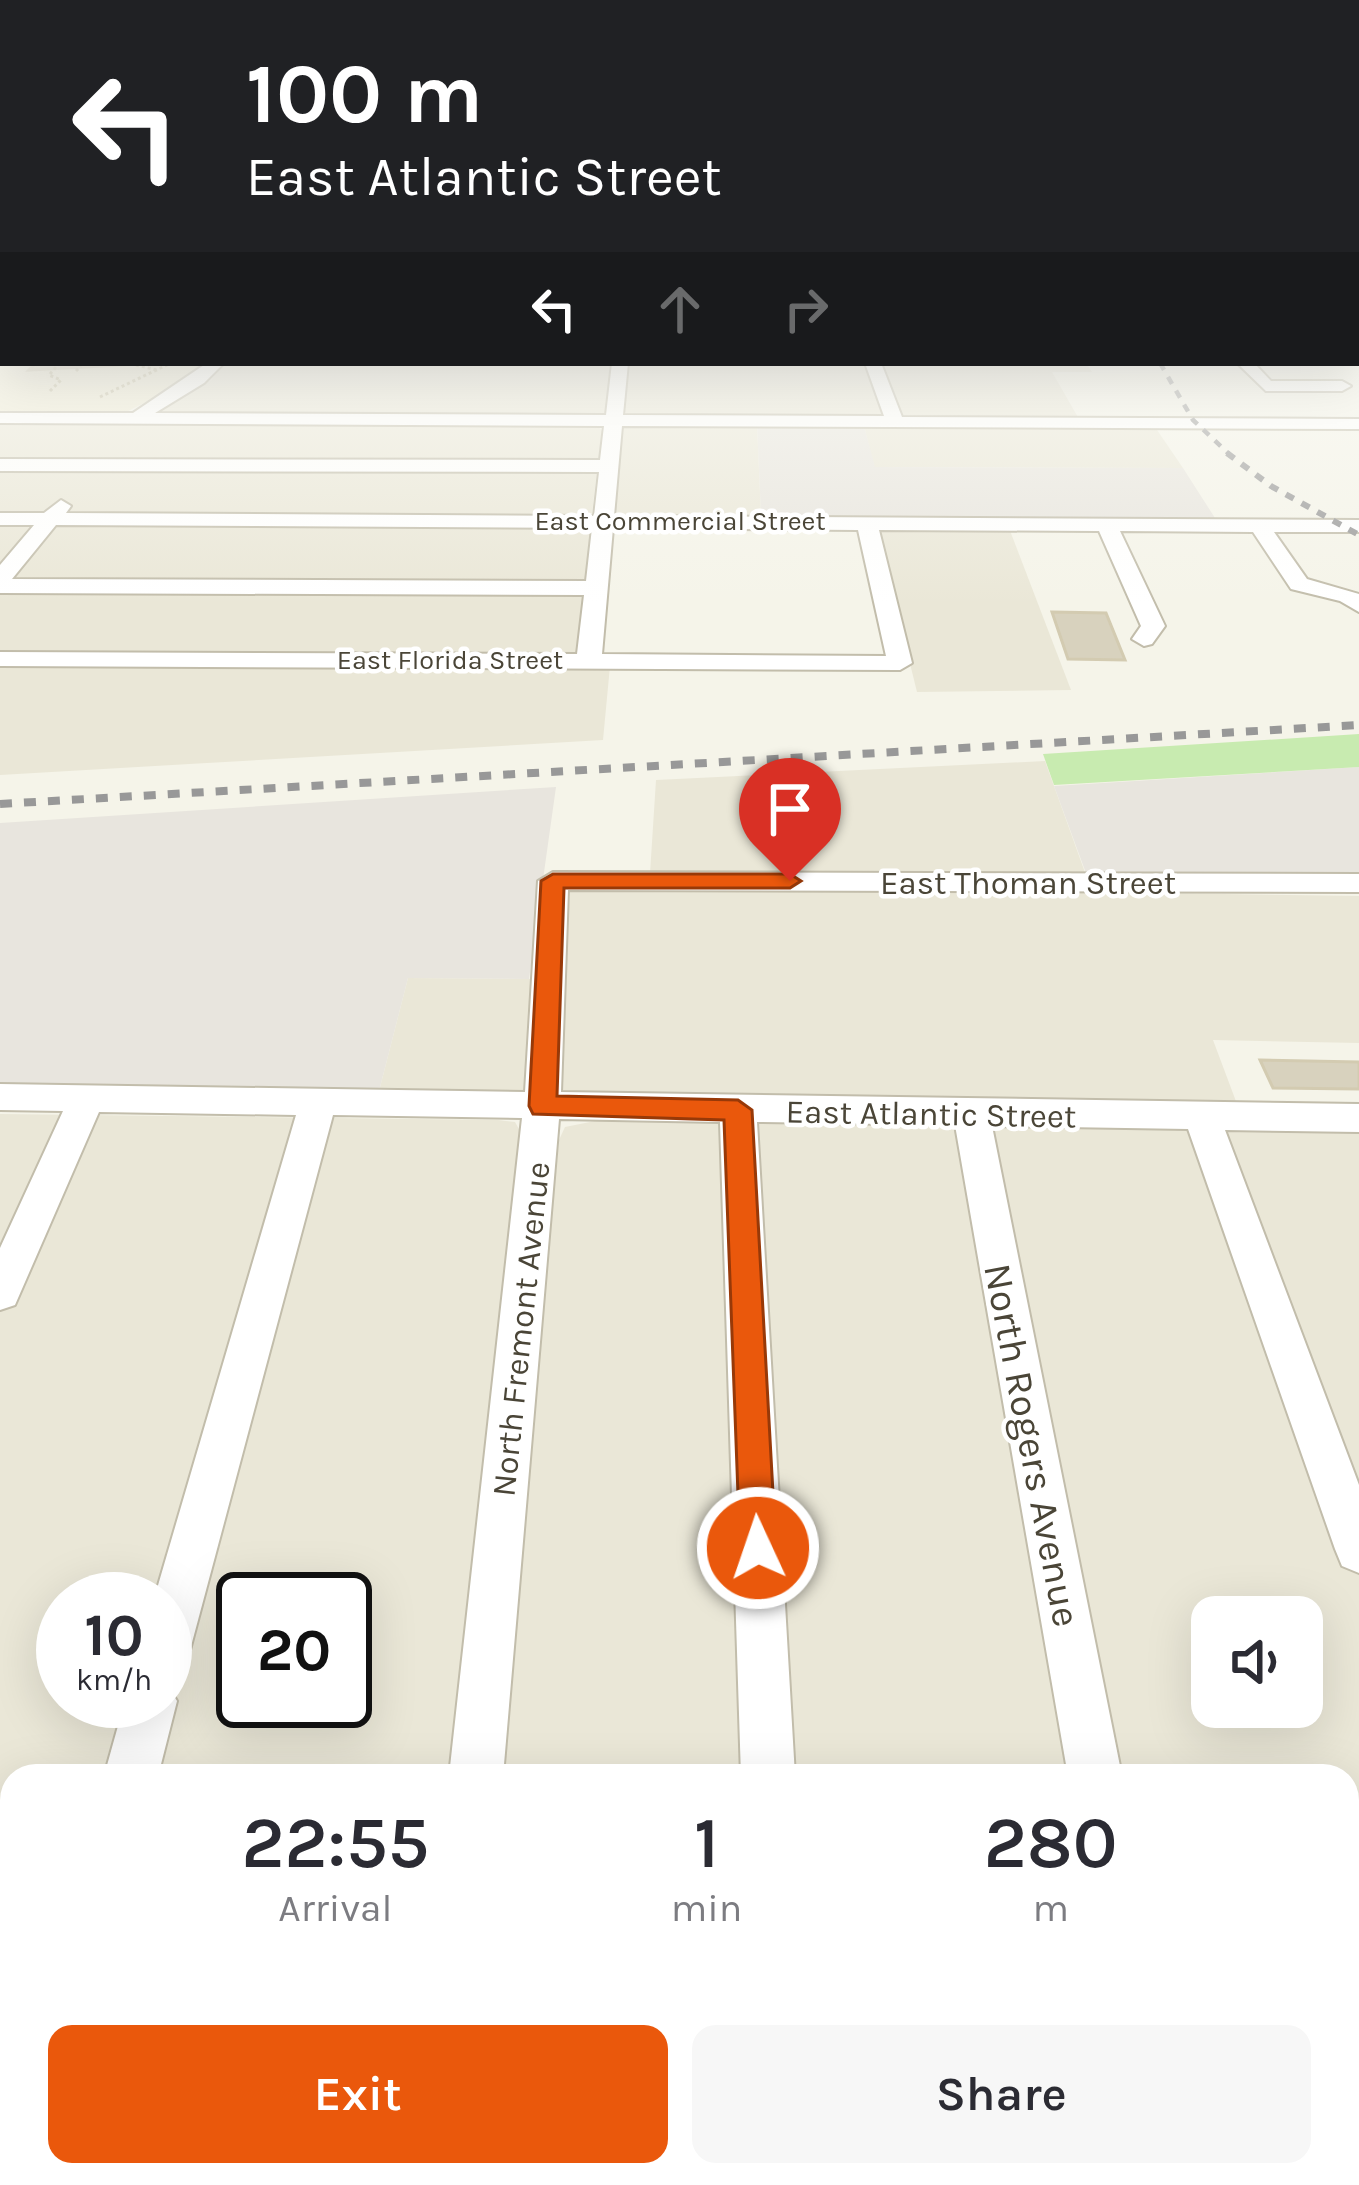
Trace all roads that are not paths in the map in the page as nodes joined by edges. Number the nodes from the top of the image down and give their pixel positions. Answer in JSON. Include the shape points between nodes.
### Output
{"nodes":[{"id":1,"x":109,"y":401,"type":"edge"},
{"id":2,"x":158,"y":401,"type":"edge"},
{"id":3,"x":615,"y":401,"type":"edge"},
{"id":4,"x":887,"y":401,"type":"edge"},
{"id":5,"x":87,"y":411,"type":"junction"},
{"id":6,"x":0,"y":418,"type":"edge"},
{"id":7,"x":612,"y":419,"type":"junction"},
{"id":8,"x":894,"y":420,"type":"junction"},
{"id":9,"x":1359,"y":424,"type":"edge"},
{"id":10,"x":103,"y":457,"type":"junction"},
{"id":11,"x":0,"y":465,"type":"edge"},
{"id":12,"x":607,"y":466,"type":"junction"},
{"id":13,"x":0,"y":519,"type":"edge"},
{"id":14,"x":49,"y":519,"type":"junction"},
{"id":15,"x":601,"y":521,"type":"junction"},
{"id":16,"x":867,"y":522,"type":"junction"},
{"id":17,"x":1106,"y":524,"type":"junction"},
{"id":18,"x":1260,"y":526,"type":"junction"},
{"id":19,"x":1359,"y":526,"type":"edge"},
{"id":20,"x":0,"y":583,"type":"edge"},
{"id":21,"x":596,"y":588,"type":"junction"},
{"id":22,"x":1359,"y":605,"type":"edge"},
{"id":23,"x":1144,"y":639,"type":"dead end"},
{"id":24,"x":0,"y":659,"type":"edge"},
{"id":25,"x":589,"y":660,"type":"junction"},
{"id":26,"x":553,"y":881,"type":"joint"},
{"id":27,"x":1359,"y":883,"type":"edge"},
{"id":28,"x":0,"y":1097,"type":"edge"},
{"id":29,"x":87,"y":1098,"type":"junction"},
{"id":30,"x":320,"y":1102,"type":"junction"},
{"id":31,"x":542,"y":1106,"type":"junction"},
{"id":32,"x":738,"y":1110,"type":"junction"},
{"id":33,"x":970,"y":1114,"type":"junction"},
{"id":34,"x":1202,"y":1116,"type":"junction"},
{"id":35,"x":1359,"y":1118,"type":"edge"},
{"id":36,"x":0,"y":1293,"type":"edge"},
{"id":37,"x":1359,"y":1549,"type":"edge"},
{"id":38,"x":186,"y":1572,"type":"edge"},
{"id":39,"x":143,"y":1728,"type":"edge"},
{"id":40,"x":133,"y":1764,"type":"edge"},
{"id":41,"x":477,"y":1764,"type":"edge"},
{"id":42,"x":767,"y":1764,"type":"edge"},
{"id":43,"x":1093,"y":1764,"type":"edge"}],
"edges":[{"from":1,"to":5,"type":"street"},
{"from":2,"to":10,"type":"street"},
{"from":3,"to":7,"type":"street"},
{"from":4,"to":8,"type":"street"},
{"from":5,"to":6,"type":"street"},
{"from":5,"to":10,"type":"street"},
{"from":7,"to":8,"type":"street"},
{"from":7,"to":10,"type":"street"},
{"from":7,"to":12,"type":"street"},
{"from":8,"to":9,"type":"street"},
{"from":10,"to":11,"type":"street"},
{"from":10,"to":12,"type":"street"},
{"from":10,"to":14,"type":"street"},
{"from":12,"to":15,"type":"street"},
{"from":13,"to":14,"type":"street","name":"East Commercial Street"},
{"from":14,"to":15,"type":"street","name":"East Commercial Street"},
{"from":14,"to":20,"type":"street"},
{"from":15,"to":16,"type":"street","name":"East Commercial Street"},
{"from":15,"to":21,"type":"street"},
{"from":16,"to":17,"type":"street","name":"East Commercial Street"},
{"from":16,"to":25,"type":"street","name":"East Florida Street","via":[[900,662]]},
{"from":17,"to":18,"type":"street","name":"East Commercial Street"},
{"from":17,"to":23,"type":"street","via":[[1153,626]]},
{"from":18,"to":19,"type":"street","name":"East Commercial Street"},
{"from":18,"to":22,"type":"street","via":[[1299,584]]},
{"from":20,"to":21,"type":"street"},
{"from":21,"to":25,"type":"street"},
{"from":24,"to":25,"type":"street","name":"East Florida Street"},
{"from":26,"to":27,"type":"street","name":"East Thoman Street"},
{"from":26,"to":31,"type":"street","name":"North Fremont Avenue"},
{"from":28,"to":29,"type":"street","name":"East Atlantic Street"},
{"from":29,"to":30,"type":"street","name":"East Atlantic Street"},
{"from":29,"to":36,"type":"street"},
{"from":30,"to":31,"type":"street","name":"East Atlantic Street"},
{"from":30,"to":38,"type":"street","via":[[292,1176]]},
{"from":31,"to":32,"type":"street","name":"East Atlantic Street"},
{"from":31,"to":41,"type":"street","name":"North Fremont Avenue"},
{"from":32,"to":33,"type":"street","name":"East Atlantic Street"},
{"from":32,"to":42,"type":"street"},
{"from":33,"to":34,"type":"street","name":"East Atlantic Street"},
{"from":33,"to":43,"type":"street","name":"North Rogers Avenue"},
{"from":34,"to":35,"type":"street","name":"East Atlantic Street"},
{"from":34,"to":37,"type":"street"},
{"from":39,"to":40,"type":"street"}]}
